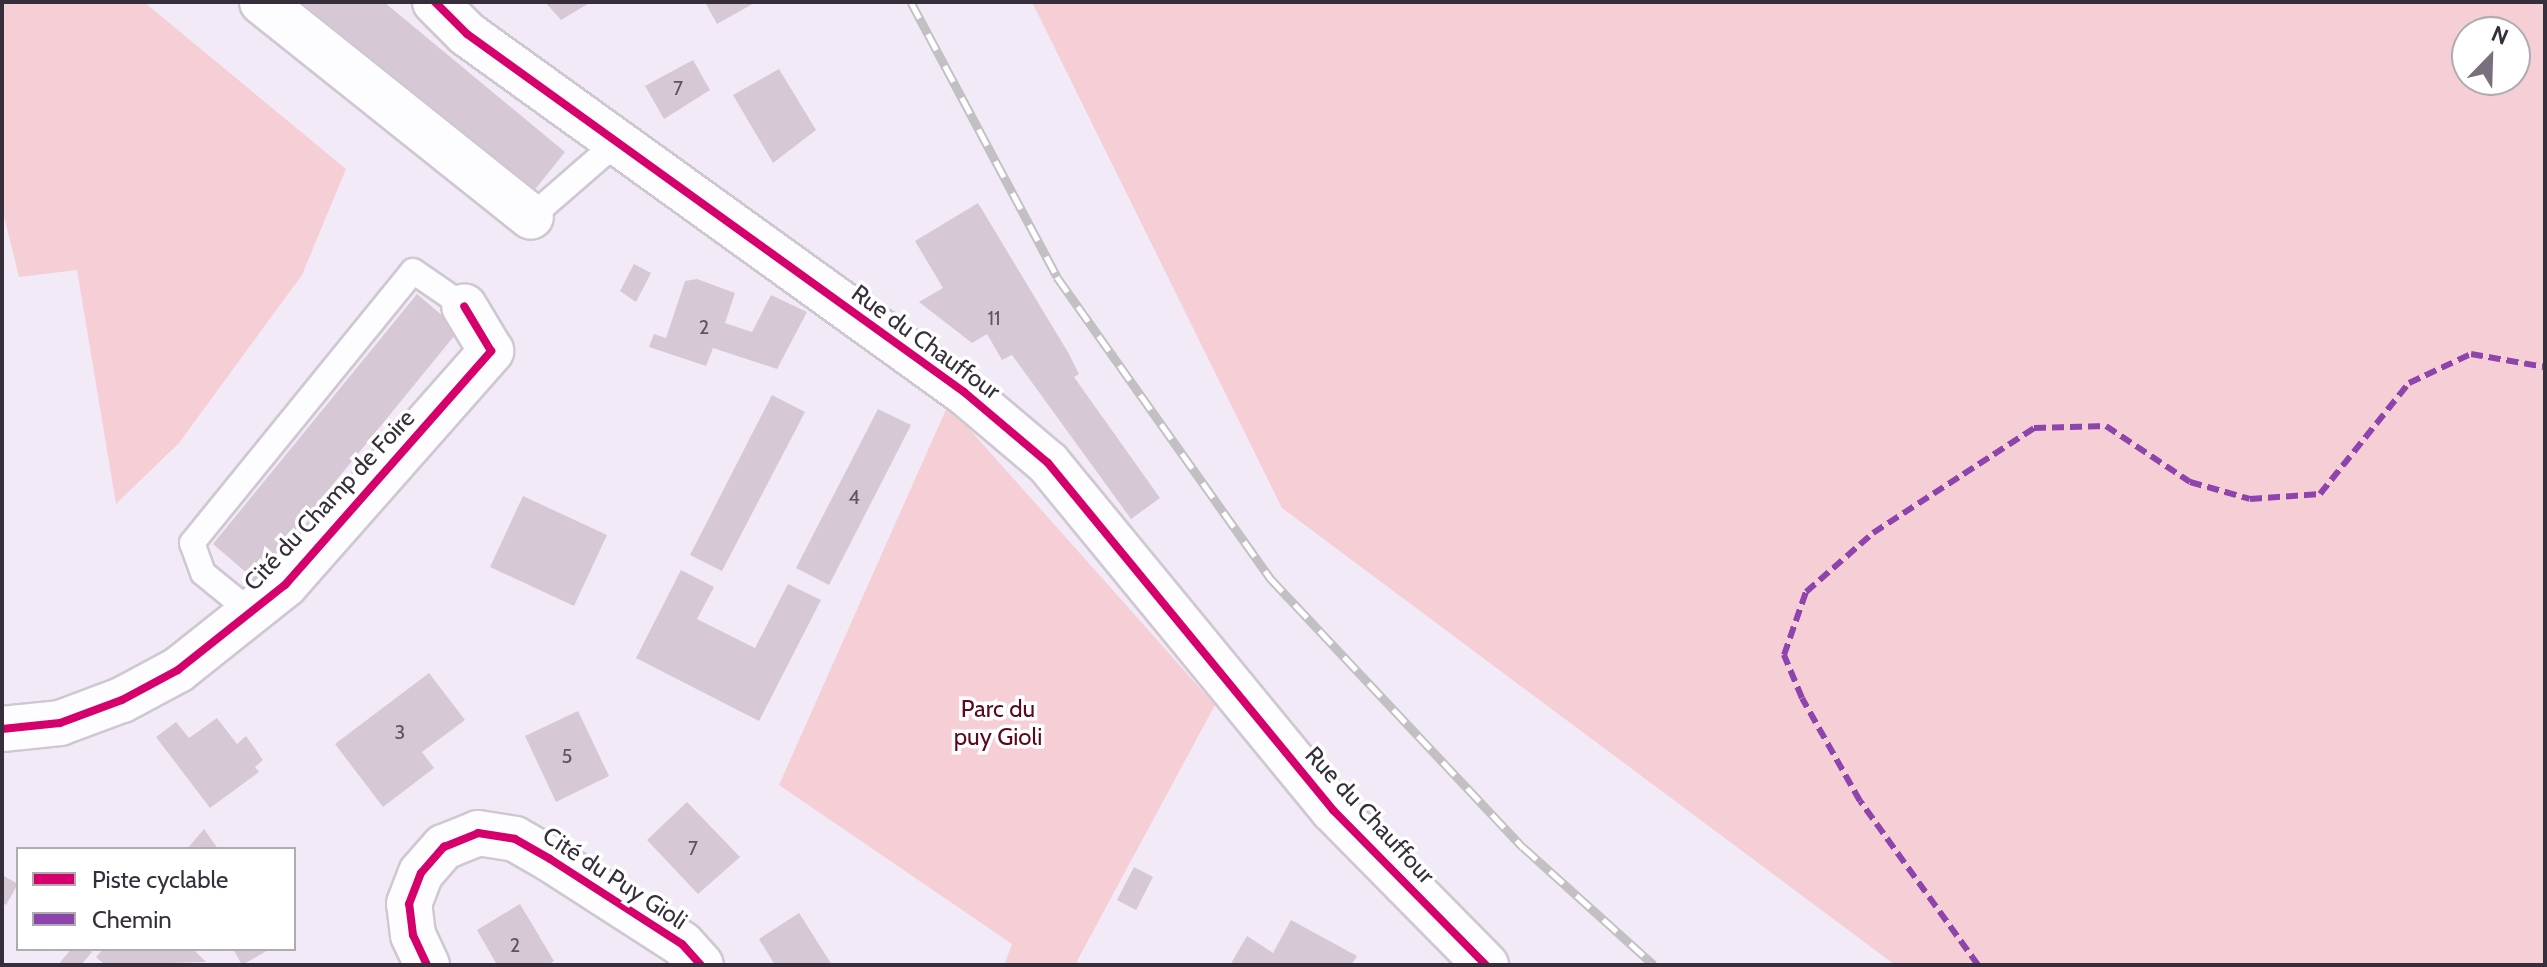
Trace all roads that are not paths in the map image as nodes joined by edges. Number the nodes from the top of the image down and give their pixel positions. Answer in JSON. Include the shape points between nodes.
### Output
{"nodes":[{"id":1,"x":262,"y":2,"type":"edge"},
{"id":2,"x":435,"y":2,"type":"edge"},
{"id":3,"x":616,"y":143,"type":"junction"},
{"id":4,"x":531,"y":217,"type":"joint"},
{"id":5,"x":464,"y":306,"type":"joint"},
{"id":6,"x":252,"y":613,"type":"junction"},
{"id":7,"x":2,"y":729,"type":"edge"},
{"id":8,"x":427,"y":965,"type":"edge"},
{"id":9,"x":701,"y":965,"type":"edge"},
{"id":10,"x":1486,"y":965,"type":"edge"}],
"edges":[{"from":1,"to":4,"type":"street"},
{"from":2,"to":3,"type":"street","name":"Rue du Chauffour","via":[[467,34]]},
{"from":3,"to":4,"type":"lane"},
{"from":3,"to":10,"type":"street","name":"Rue du Chauffour","via":[[964,392],[1048,463],[1333,810]]},
{"from":5,"to":6,"type":"street","name":"Cité du Champ de Foire","via":[[491,351],[285,585]]},
{"from":5,"to":6,"type":"lane","via":[[413,271],[192,543],[203,573]]},
{"from":6,"to":7,"type":"street","name":"Cité du Champ de Foire","via":[[178,670],[122,700],[60,723]]},
{"from":8,"to":9,"type":"street","name":"Cité du Puy Gioli","via":[[413,935],[409,904],[417,883],[444,847],[478,833],[515,839],[550,859],[682,944]]}]}
